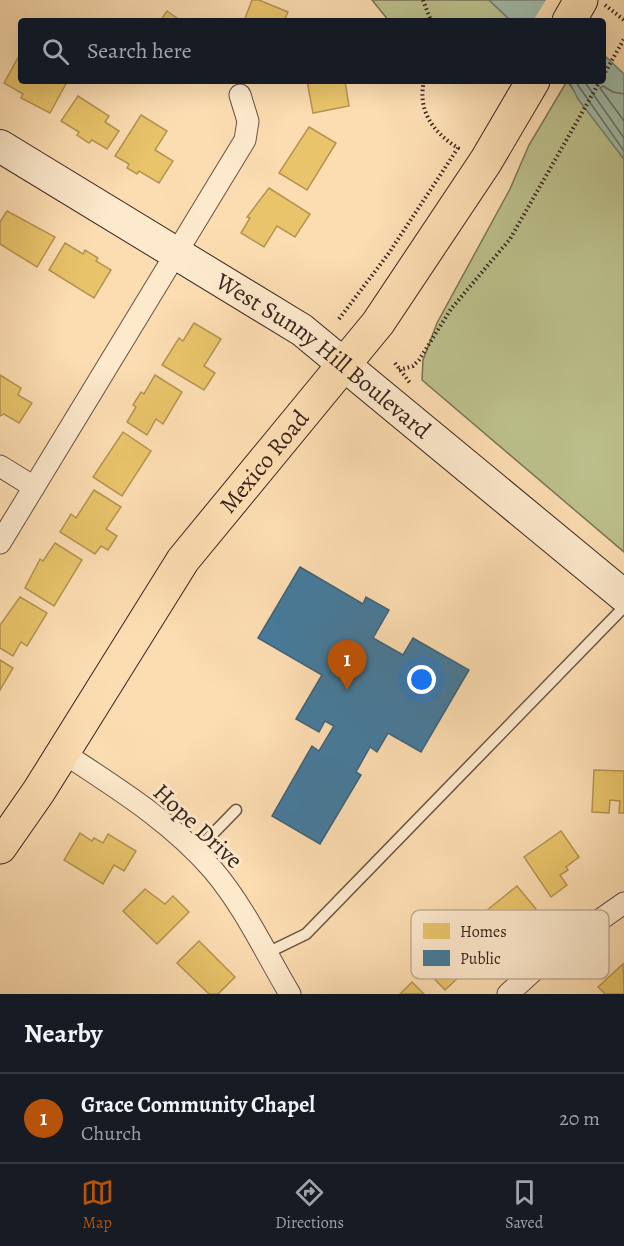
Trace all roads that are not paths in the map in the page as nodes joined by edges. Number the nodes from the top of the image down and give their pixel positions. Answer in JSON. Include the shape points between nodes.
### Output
{"nodes":[{"id":1,"x":581,"y":0,"type":"edge"},
{"id":2,"x":571,"y":18,"type":"edge"},
{"id":3,"x":531,"y":84,"type":"edge"},
{"id":4,"x":240,"y":95,"type":"dead end"},
{"id":5,"x":0,"y":146,"type":"edge"},
{"id":6,"x":177,"y":252,"type":"junction"},
{"id":7,"x":345,"y":363,"type":"junction"},
{"id":8,"x":0,"y":466,"type":"edge"},
{"id":9,"x":34,"y":487,"type":"junction"},
{"id":10,"x":0,"y":543,"type":"edge"},
{"id":11,"x":624,"y":596,"type":"edge"},
{"id":12,"x":624,"y":607,"type":"edge"},
{"id":13,"x":62,"y":752,"type":"junction"},
{"id":14,"x":236,"y":810,"type":"dead end"},
{"id":15,"x":0,"y":847,"type":"edge"},
{"id":16,"x":195,"y":852,"type":"junction"},
{"id":17,"x":624,"y":903,"type":"edge"},
{"id":18,"x":609,"y":914,"type":"edge"},
{"id":19,"x":267,"y":953,"type":"junction"},
{"id":20,"x":524,"y":979,"type":"edge"},
{"id":21,"x":290,"y":994,"type":"edge"},
{"id":22,"x":508,"y":994,"type":"edge"}],
"edges":[{"from":1,"to":2,"type":"main road"},
{"from":3,"to":7,"type":"main road","name":"Mexico Road","via":[[430,247],[378,324]]},
{"from":4,"to":6,"type":"street","via":[[248,121],[245,140]]},
{"from":5,"to":6,"type":"street","name":"West Sunny Hill Boulevard"},
{"from":6,"to":7,"type":"street","name":"West Sunny Hill Boulevard","via":[[302,330]]},
{"from":6,"to":9,"type":"street"},
{"from":7,"to":11,"type":"street","name":"West Sunny Hill Boulevard"},
{"from":7,"to":13,"type":"main road","name":"Mexico Road","via":[[183,560]]},
{"from":8,"to":9,"type":"street"},
{"from":9,"to":10,"type":"street"},
{"from":12,"to":19,"type":"lane","via":[[306,934]]},
{"from":13,"to":15,"type":"main road","name":"Mexico Road"},
{"from":13,"to":16,"type":"street","name":"Hope Drive","via":[[157,818]]},
{"from":14,"to":16,"type":"lane"},
{"from":16,"to":19,"type":"street","name":"Hope Drive","via":[[230,891]]},
{"from":17,"to":18,"type":"street"},
{"from":19,"to":21,"type":"street","name":"Hope Drive"},
{"from":20,"to":22,"type":"street"}]}
